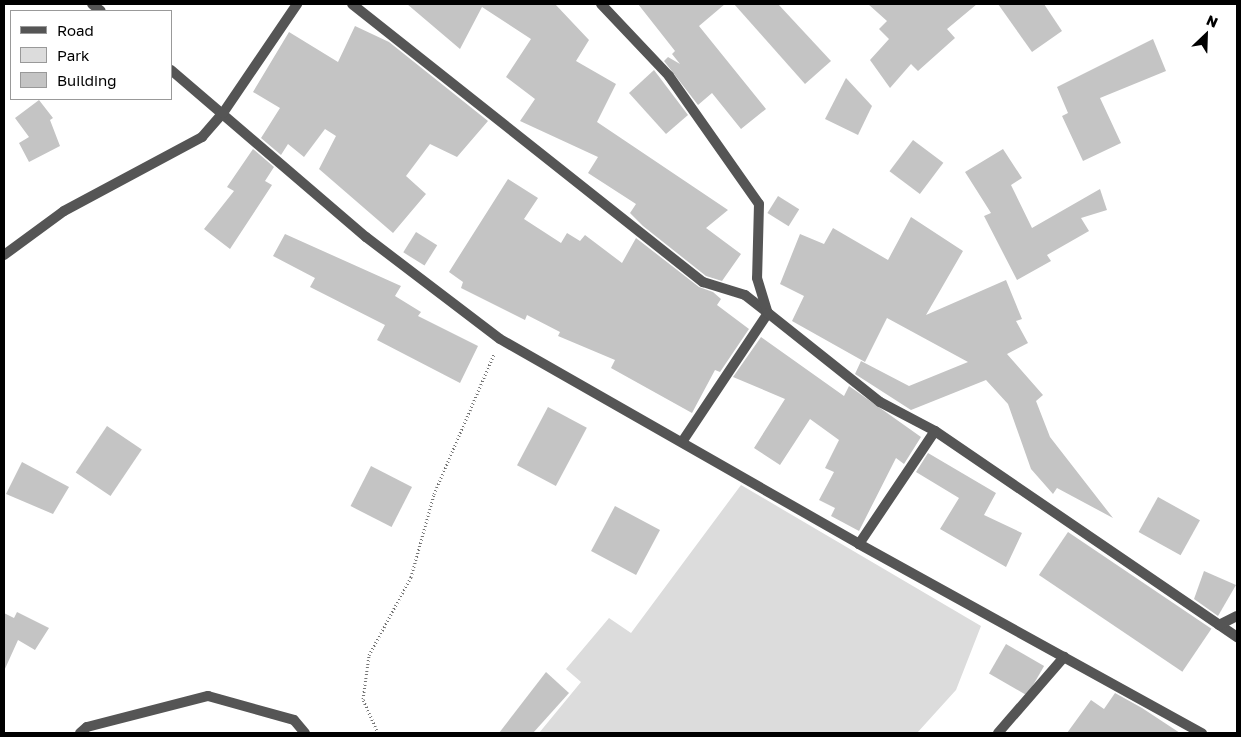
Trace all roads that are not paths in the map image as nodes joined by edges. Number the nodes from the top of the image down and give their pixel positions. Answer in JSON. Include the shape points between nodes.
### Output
{"nodes":[{"id":1,"x":297,"y":4,"type":"edge"},
{"id":2,"x":352,"y":4,"type":"edge"},
{"id":3,"x":601,"y":4,"type":"edge"},
{"id":4,"x":172,"y":71,"type":"edge"},
{"id":5,"x":223,"y":113,"type":"junction"},
{"id":6,"x":4,"y":255,"type":"edge"},
{"id":7,"x":768,"y":313,"type":"junction"},
{"id":8,"x":935,"y":431,"type":"junction"},
{"id":9,"x":682,"y":442,"type":"junction"},
{"id":10,"x":859,"y":544,"type":"junction"},
{"id":11,"x":1237,"y":616,"type":"edge"},
{"id":12,"x":1237,"y":624,"type":"edge"},
{"id":13,"x":1219,"y":625,"type":"junction"},
{"id":14,"x":1237,"y":637,"type":"edge"},
{"id":15,"x":1064,"y":657,"type":"junction"},
{"id":16,"x":80,"y":733,"type":"edge"},
{"id":17,"x":305,"y":733,"type":"edge"},
{"id":18,"x":998,"y":733,"type":"edge"},
{"id":19,"x":1202,"y":733,"type":"edge"}],
"edges":[{"from":1,"to":5,"type":"street"},
{"from":2,"to":7,"type":"street","via":[[703,282],[745,295]]},
{"from":3,"to":7,"type":"street","via":[[670,76],[759,204],[757,278]]},
{"from":4,"to":5,"type":"street"},
{"from":5,"to":6,"type":"street","via":[[202,137],[64,211]]},
{"from":5,"to":9,"type":"street","via":[[366,237],[500,339]]},
{"from":7,"to":8,"type":"street","via":[[880,402]]},
{"from":7,"to":9,"type":"street"},
{"from":8,"to":10,"type":"street"},
{"from":8,"to":13,"type":"street"},
{"from":9,"to":10,"type":"street"},
{"from":10,"to":15,"type":"street"},
{"from":11,"to":13,"type":"street"},
{"from":12,"to":13,"type":"street"},
{"from":13,"to":14,"type":"street"},
{"from":15,"to":18,"type":"street"},
{"from":15,"to":19,"type":"street"},
{"from":16,"to":17,"type":"street","via":[[87,727],[208,696],[294,720]]}]}
